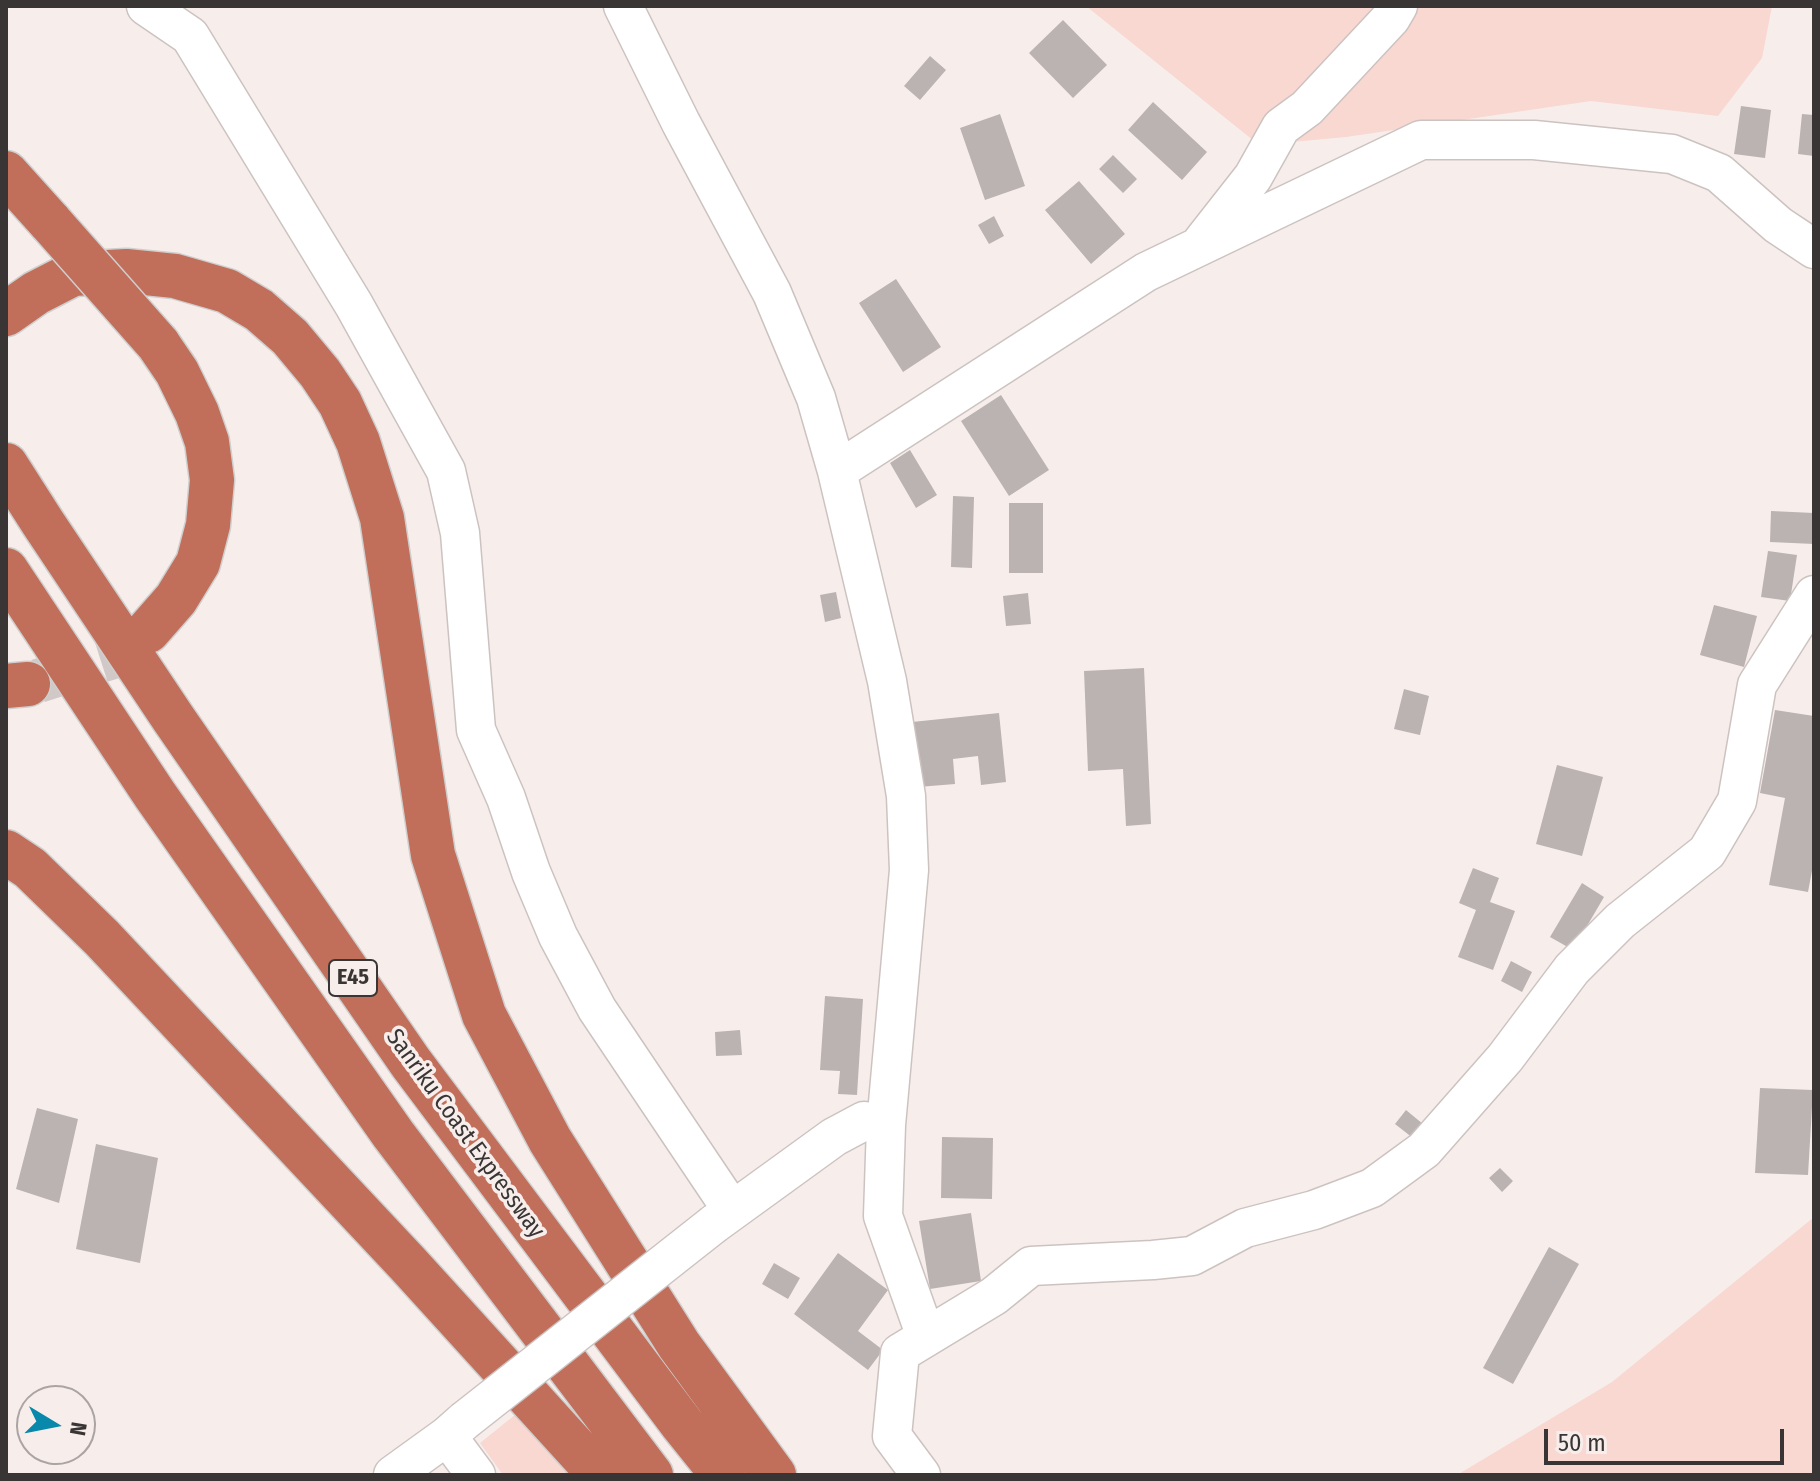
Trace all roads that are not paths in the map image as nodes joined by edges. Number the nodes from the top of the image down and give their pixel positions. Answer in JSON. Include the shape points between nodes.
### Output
{"nodes":[{"id":1,"x":146,"y":6,"type":"edge"},
{"id":2,"x":623,"y":6,"type":"edge"},
{"id":3,"x":1398,"y":6,"type":"edge"},
{"id":4,"x":6,"y":173,"type":"edge"},
{"id":5,"x":1198,"y":247,"type":"junction"},
{"id":6,"x":1814,"y":249,"type":"edge"},
{"id":7,"x":6,"y":314,"type":"edge"},
{"id":8,"x":6,"y":465,"type":"edge"},
{"id":9,"x":837,"y":471,"type":"junction"},
{"id":10,"x":6,"y":570,"type":"edge"},
{"id":11,"x":1814,"y":595,"type":"edge"},
{"id":12,"x":148,"y":631,"type":"tunnel mouth"},
{"id":13,"x":6,"y":852,"type":"edge"},
{"id":14,"x":886,"y":1125,"type":"junction"},
{"id":15,"x":723,"y":1217,"type":"junction"},
{"id":16,"x":926,"y":1337,"type":"junction"},
{"id":17,"x":455,"y":1428,"type":"junction"},
{"id":18,"x":393,"y":1475,"type":"edge"},
{"id":19,"x":476,"y":1475,"type":"edge"},
{"id":20,"x":600,"y":1475,"type":"edge"},
{"id":21,"x":651,"y":1475,"type":"edge"},
{"id":22,"x":723,"y":1475,"type":"edge"},
{"id":23,"x":774,"y":1475,"type":"edge"},
{"id":24,"x":921,"y":1475,"type":"edge"}],
"edges":[{"from":1,"to":15,"type":"street","via":[[190,36],[354,305],[446,471],[460,533],[476,730],[558,936]]},
{"from":2,"to":9,"type":"street","via":[[772,293],[816,398]]},
{"from":3,"to":5,"type":"street","via":[[1307,108],[1281,127],[1253,177]]},
{"from":4,"to":12,"type":"highway","bridge":true,"via":[[158,344],[177,372],[207,442],[212,480],[198,563]]},
{"from":5,"to":6,"type":"street","via":[[1421,140],[1534,140],[1672,154],[1719,173]]},
{"from":5,"to":9,"type":"street","via":[[1146,272]]},
{"from":7,"to":23,"type":"highway","via":[[73,274],[126,271],[175,276],[227,291],[259,310],[290,337],[327,383],[358,442],[382,518],[433,855],[484,1015],[558,1153],[679,1345]]},
{"from":8,"to":22,"type":"highway","name":"Sanriku Coast Expressway","number":"E45","via":[[411,1063]]},
{"from":9,"to":14,"type":"street","via":[[887,681],[906,796],[909,870]]},
{"from":10,"to":21,"type":"highway","number":"E45","via":[[155,795],[393,1134]]},
{"from":11,"to":16,"type":"street","via":[[1757,685],[1737,801],[1707,852],[1620,921],[1572,969],[1505,1058],[1424,1150],[1372,1188],[1245,1228],[1192,1256],[1031,1266],[994,1296]]},
{"from":13,"to":20,"type":"highway","via":[[30,868],[102,938]]},
{"from":14,"to":15,"type":"street","via":[[864,1121],[834,1137]]},
{"from":14,"to":16,"type":"street","via":[[883,1216]]},
{"from":15,"to":17,"type":"street","bridge":true},
{"from":16,"to":24,"type":"street","via":[[900,1353],[892,1436]]},
{"from":17,"to":18,"type":"street"},
{"from":17,"to":19,"type":"street"}]}
